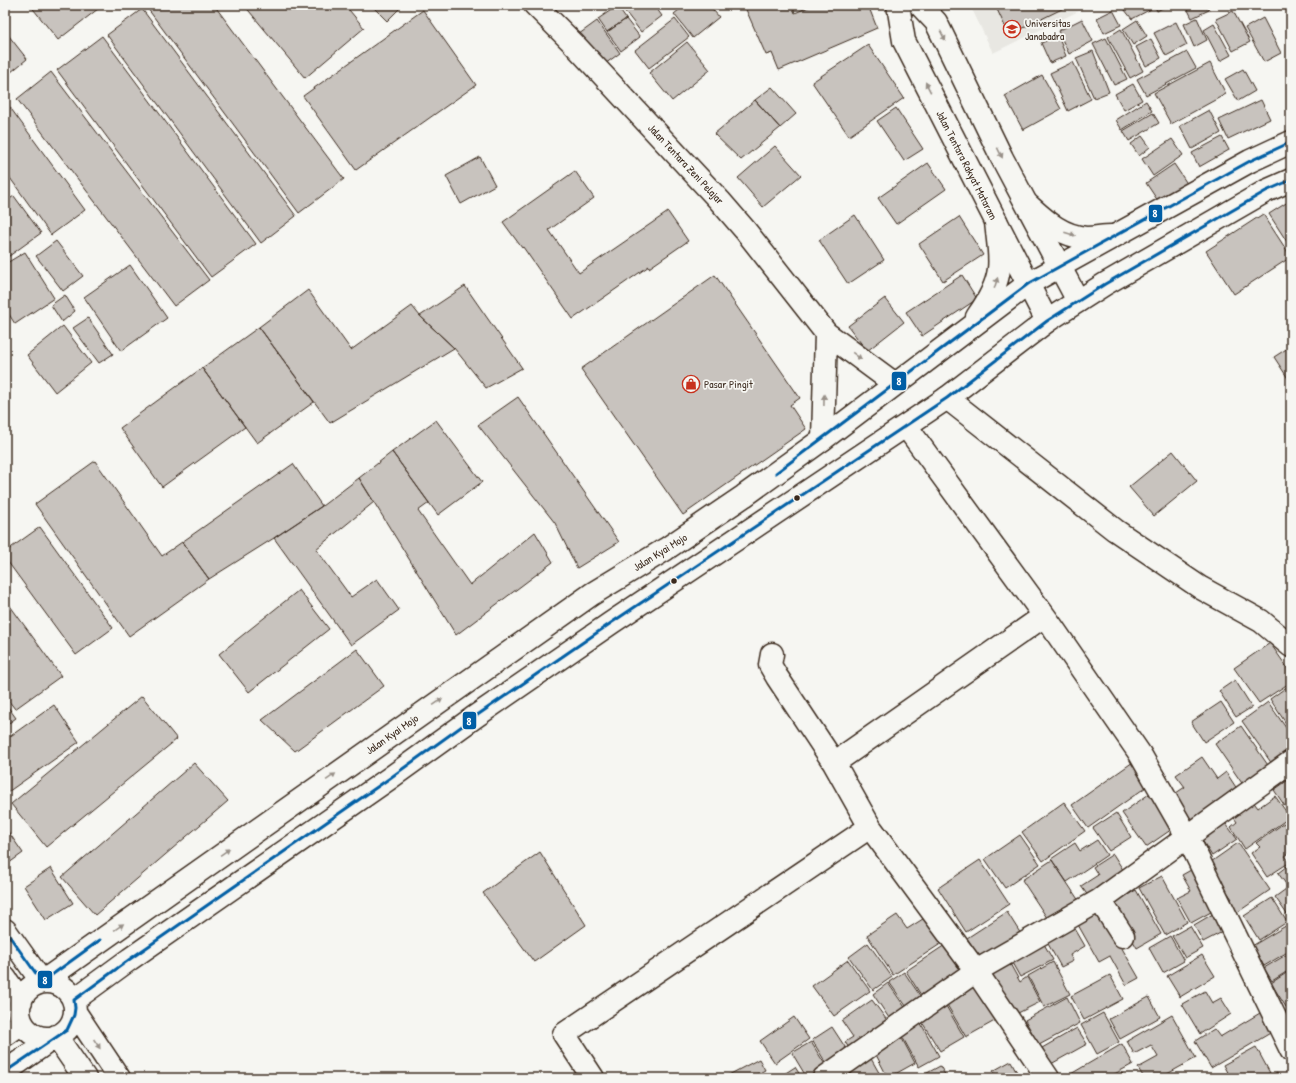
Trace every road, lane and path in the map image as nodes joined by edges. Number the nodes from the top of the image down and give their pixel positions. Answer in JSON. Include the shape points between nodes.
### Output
{"nodes":[{"id":1,"x":535,"y":5,"type":"edge"},
{"id":2,"x":898,"y":5,"type":"edge"},
{"id":3,"x":920,"y":5,"type":"edge"},
{"id":4,"x":1291,"y":142,"type":"edge"},
{"id":5,"x":1291,"y":180,"type":"edge"},
{"id":6,"x":1027,"y":204,"type":"junction"},
{"id":7,"x":996,"y":221,"type":"junction"},
{"id":8,"x":1116,"y":235,"type":"junction"},
{"id":9,"x":1060,"y":266,"type":"junction"},
{"id":10,"x":1028,"y":284,"type":"junction"},
{"id":11,"x":1078,"y":301,"type":"junction"},
{"id":12,"x":1046,"y":321,"type":"junction"},
{"id":13,"x":970,"y":328,"type":"junction"},
{"id":14,"x":826,"y":333,"type":"junction"},
{"id":15,"x":895,"y":384,"type":"junction"},
{"id":16,"x":947,"y":398,"type":"junction"},
{"id":17,"x":906,"y":426,"type":"junction"},
{"id":18,"x":823,"y":439,"type":"junction"},
{"id":19,"x":1044,"y":616,"type":"junction"},
{"id":20,"x":1291,"y":646,"type":"edge"},
{"id":21,"x":772,"y":654,"type":"dead end"},
{"id":22,"x":456,"y":689,"type":"junction"},
{"id":23,"x":476,"y":716,"type":"junction"},
{"id":24,"x":1291,"y":762,"type":"edge"},
{"id":25,"x":834,"y":763,"type":"junction"},
{"id":26,"x":870,"y":827,"type":"junction"},
{"id":27,"x":1187,"y":836,"type":"junction"},
{"id":28,"x":1100,"y":900,"type":"junction"},
{"id":29,"x":5,"y":930,"type":"edge"},
{"id":30,"x":1123,"y":936,"type":"dead end"},
{"id":31,"x":976,"y":971,"type":"junction"},
{"id":32,"x":5,"y":978,"type":"edge"},
{"id":33,"x":42,"y":982,"type":"junction"},
{"id":34,"x":21,"y":1001,"type":"junction"},
{"id":35,"x":74,"y":1006,"type":"junction"},
{"id":36,"x":22,"y":1023,"type":"junction"},
{"id":37,"x":5,"y":1035,"type":"edge"},
{"id":38,"x":56,"y":1036,"type":"junction"},
{"id":39,"x":1289,"y":1042,"type":"edge"},
{"id":40,"x":5,"y":1072,"type":"edge"},
{"id":41,"x":84,"y":1078,"type":"edge"},
{"id":42,"x":119,"y":1078,"type":"edge"},
{"id":43,"x":593,"y":1078,"type":"edge"},
{"id":44,"x":824,"y":1078,"type":"edge"},
{"id":45,"x":1048,"y":1078,"type":"edge"}],
"edges":[{"from":1,"to":14,"type":"street","name":"Jalan Tentara Zeni Pelajar","via":[[720,201]]},
{"from":7,"to":2,"type":"street","name":"Jalan Tentara Rakyat Mataram","one_way":true,"via":[[904,41]]},
{"from":3,"to":6,"type":"street","one_way":true,"via":[[936,22]]},
{"from":4,"to":8,"type":"street","name":"Jalan Kyai Mojo","via":[[1250,161]]},
{"from":5,"to":11,"type":"street"},
{"from":6,"to":8,"type":"street","one_way":true,"via":[[1049,224],[1074,236],[1087,238]]},
{"from":6,"to":9,"type":"street"},
{"from":7,"to":10,"type":"street","name":"Jalan Tentara Rakyat Mataram"},
{"from":13,"to":7,"type":"street","one_way":true,"via":[[987,303],[1000,268]]},
{"from":8,"to":9,"type":"street","name":"Jalan Kyai Mojo"},
{"from":9,"to":10,"type":"street","name":"Jalan Kyai Mojo"},
{"from":9,"to":11,"type":"street"},
{"from":10,"to":12,"type":"street","name":"Jalan Tentara Rakyat Mataram"},
{"from":10,"to":13,"type":"street","name":"Jalan Kyai Mojo"},
{"from":11,"to":12,"type":"street"},
{"from":12,"to":16,"type":"street"},
{"from":13,"to":15,"type":"street","name":"Jalan Kyai Mojo"},
{"from":14,"to":15,"type":"street","name":"Jalan Tentara Zeni Pelajar","one_way":true},
{"from":18,"to":14,"type":"street","one_way":true},
{"from":15,"to":18,"type":"street","name":"Jalan Kyai Mojo"},
{"from":16,"to":17,"type":"street"},
{"from":16,"to":20,"type":"street","via":[[1115,530],[1201,588],[1261,621]]},
{"from":17,"to":19,"type":"street"},
{"from":17,"to":23,"type":"street"},
{"from":18,"to":22,"type":"street","name":"Jalan Kyai Mojo","via":[[705,523],[592,594]]},
{"from":19,"to":25,"type":"street"},
{"from":19,"to":27,"type":"street","via":[[1140,754]]},
{"from":21,"to":25,"type":"street","via":[[770,665]]},
{"from":22,"to":23,"type":"street"},
{"from":33,"to":22,"type":"street","name":"Jalan Kyai Mojo","one_way":true},
{"from":23,"to":35,"type":"street","via":[[130,959]]},
{"from":24,"to":27,"type":"street"},
{"from":25,"to":26,"type":"street"},
{"from":26,"to":31,"type":"street"},
{"from":26,"to":43,"type":"street","via":[[564,1034]]},
{"from":27,"to":28,"type":"street"},
{"from":27,"to":39,"type":"street"},
{"from":28,"to":30,"type":"street"},
{"from":28,"to":31,"type":"street"},
{"from":29,"to":33,"type":"street"},
{"from":31,"to":44,"type":"street"},
{"from":31,"to":45,"type":"street"},
{"from":32,"to":34,"type":"street"},
{"from":33,"to":34,"type":"street","via":[[29,989]]},
{"from":33,"to":35,"type":"street","via":[[65,988]]},
{"from":34,"to":36,"type":"street"},
{"from":35,"to":38,"type":"street","via":[[72,1023],[67,1030]]},
{"from":35,"to":42,"type":"street","one_way":true},
{"from":36,"to":37,"type":"street"},
{"from":36,"to":38,"type":"street","via":[[35,1035],[43,1038]]},
{"from":38,"to":40,"type":"street"},
{"from":38,"to":41,"type":"street"}]}
